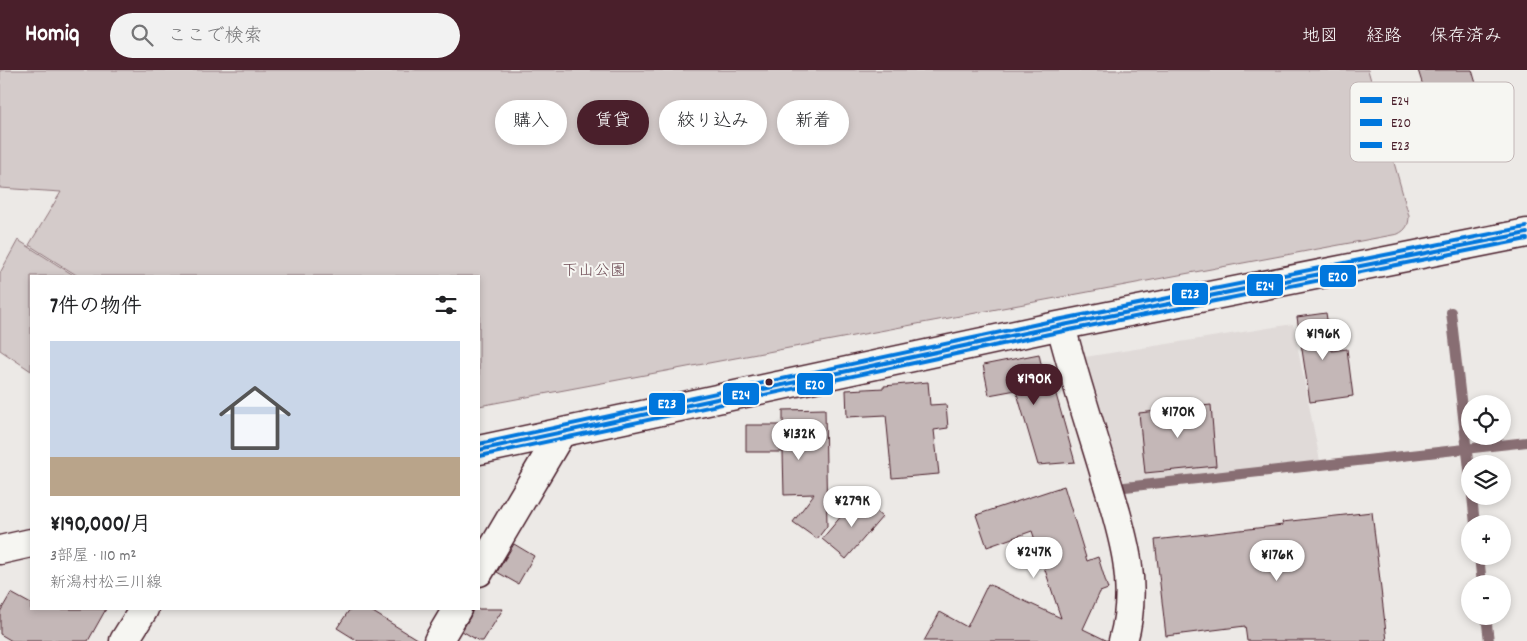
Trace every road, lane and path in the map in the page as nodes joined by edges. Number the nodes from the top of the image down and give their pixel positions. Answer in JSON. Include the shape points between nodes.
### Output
{"nodes":[{"id":1,"x":1527,"y":233,"type":"edge"},
{"id":2,"x":1061,"y":326,"type":"junction"},
{"id":3,"x":561,"y":433,"type":"junction"},
{"id":4,"x":480,"y":450,"type":"edge"},
{"id":5,"x":30,"y":544,"type":"edge"},
{"id":6,"x":0,"y":550,"type":"edge"},
{"id":7,"x":480,"y":570,"type":"edge"},
{"id":8,"x":143,"y":610,"type":"edge"},
{"id":9,"x":124,"y":641,"type":"edge"},
{"id":10,"x":1123,"y":641,"type":"edge"}],
"edges":[{"from":1,"to":2,"type":"main road"},
{"from":2,"to":3,"type":"main road"},
{"from":2,"to":10,"type":"main road","via":[[1122,533],[1130,576],[1130,605]]},
{"from":3,"to":4,"type":"main road"},
{"from":3,"to":7,"type":"main road"},
{"from":5,"to":6,"type":"main road"},
{"from":8,"to":9,"type":"main road"}]}
